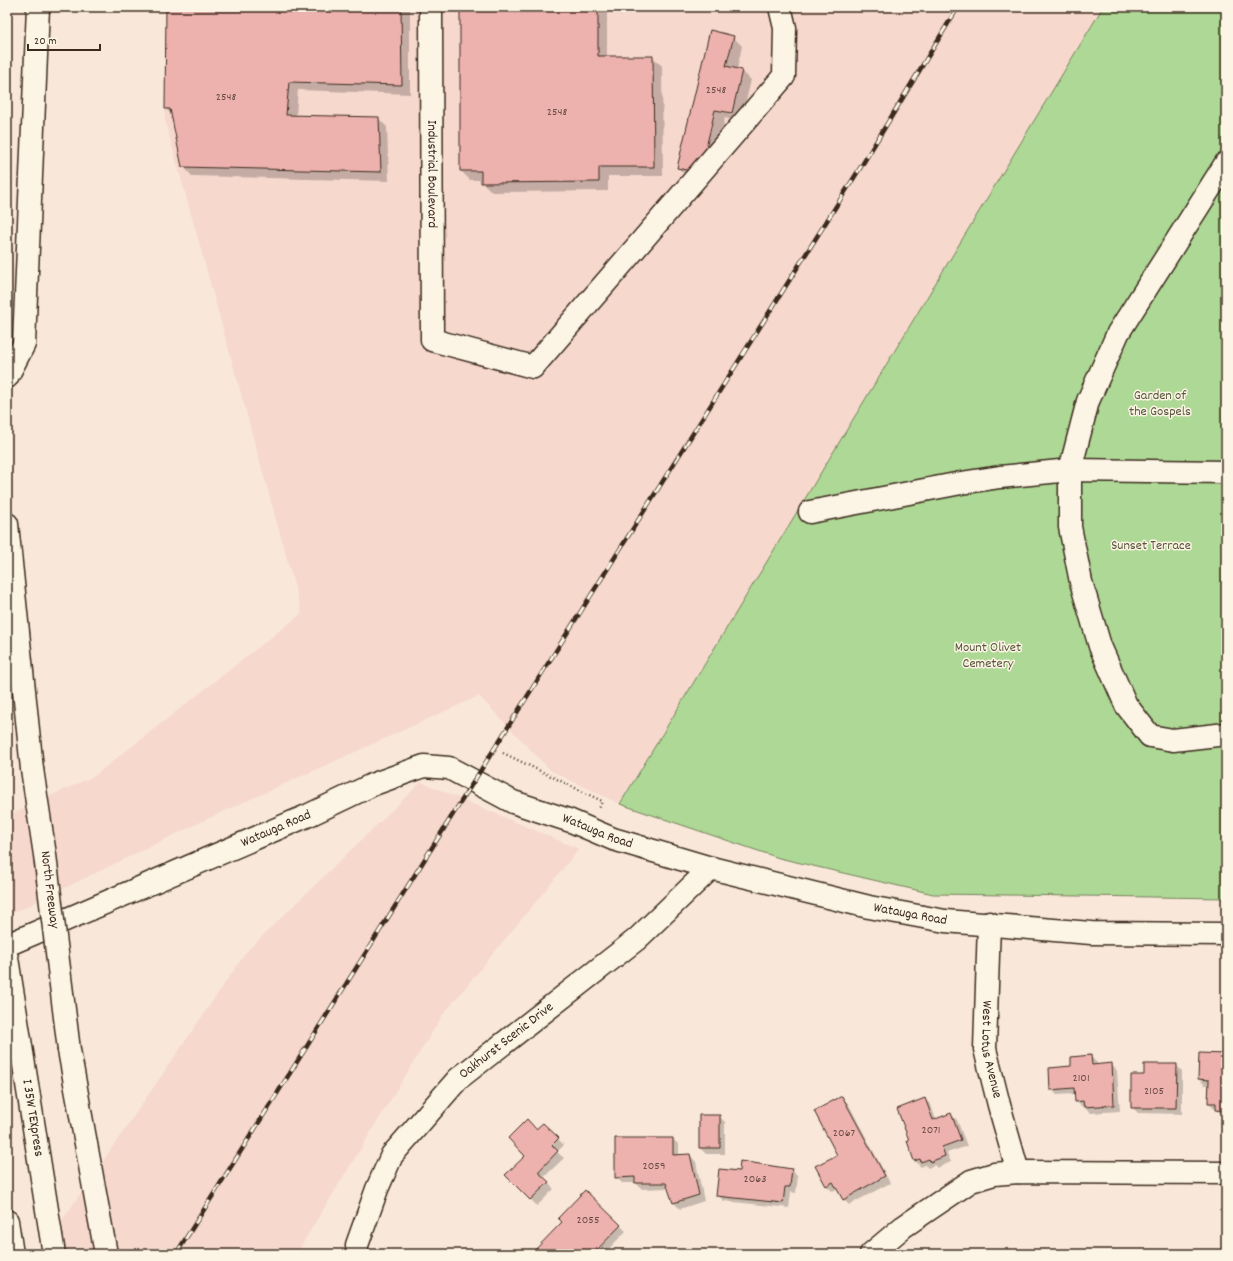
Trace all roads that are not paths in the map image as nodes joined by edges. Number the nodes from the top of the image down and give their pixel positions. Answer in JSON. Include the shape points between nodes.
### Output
{"nodes":[{"id":1,"x":38,"y":7,"type":"edge"},
{"id":2,"x":431,"y":7,"type":"edge"},
{"id":3,"x":780,"y":7,"type":"edge"},
{"id":4,"x":1226,"y":162,"type":"edge"},
{"id":5,"x":7,"y":377,"type":"edge"},
{"id":6,"x":1070,"y":470,"type":"junction"},
{"id":7,"x":1226,"y":472,"type":"edge"},
{"id":8,"x":810,"y":512,"type":"dead end"},
{"id":9,"x":7,"y":524,"type":"edge"},
{"id":10,"x":1226,"y":734,"type":"edge"},
{"id":11,"x":711,"y":868,"type":"junction"},
{"id":12,"x":989,"y":923,"type":"junction"},
{"id":13,"x":1226,"y":934,"type":"edge"},
{"id":14,"x":7,"y":945,"type":"edge"},
{"id":15,"x":7,"y":958,"type":"edge"},
{"id":16,"x":1018,"y":1172,"type":"junction"},
{"id":17,"x":1226,"y":1173,"type":"edge"},
{"id":18,"x":7,"y":1221,"type":"edge"},
{"id":19,"x":12,"y":1254,"type":"edge"},
{"id":20,"x":54,"y":1254,"type":"edge"},
{"id":21,"x":106,"y":1254,"type":"edge"},
{"id":22,"x":356,"y":1254,"type":"edge"},
{"id":23,"x":872,"y":1254,"type":"edge"}],
"edges":[{"from":1,"to":5,"type":"main road","via":[[24,344]]},
{"from":2,"to":3,"type":"main road","name":"Industrial Boulevard","via":[[432,340],[533,367],[784,76],[785,28]]},
{"from":4,"to":6,"type":"main road","via":[[1118,333],[1088,401]]},
{"from":6,"to":7,"type":"main road"},
{"from":6,"to":8,"type":"main road","via":[[974,481]]},
{"from":6,"to":10,"type":"main road","via":[[1070,527],[1081,582],[1100,646],[1126,705],[1150,736],[1173,740]]},
{"from":9,"to":21,"type":"main road","name":"North Freeway","bridge":true,"via":[[32,769],[70,1050]]},
{"from":11,"to":12,"type":"main road","name":"Watauga Road","via":[[869,907],[945,921]]},
{"from":11,"to":14,"type":"main road","name":"Watauga Road","via":[[613,839],[514,802],[449,768],[424,766],[374,784],[309,815]]},
{"from":11,"to":22,"type":"main road","name":"Oakhurst Scenic Drive","via":[[637,939],[458,1079],[392,1155],[377,1189]]},
{"from":12,"to":13,"type":"main road","name":"Watauga Road","via":[[1091,933]]},
{"from":12,"to":16,"type":"main road","name":"West Lotus Avenue","via":[[986,1050]]},
{"from":15,"to":20,"type":"main road","name":"I 35W TEXpress"},
{"from":16,"to":17,"type":"main road"},
{"from":16,"to":23,"type":"main road","via":[[994,1174],[971,1181],[903,1227]]},
{"from":18,"to":19,"type":"main road"}]}
